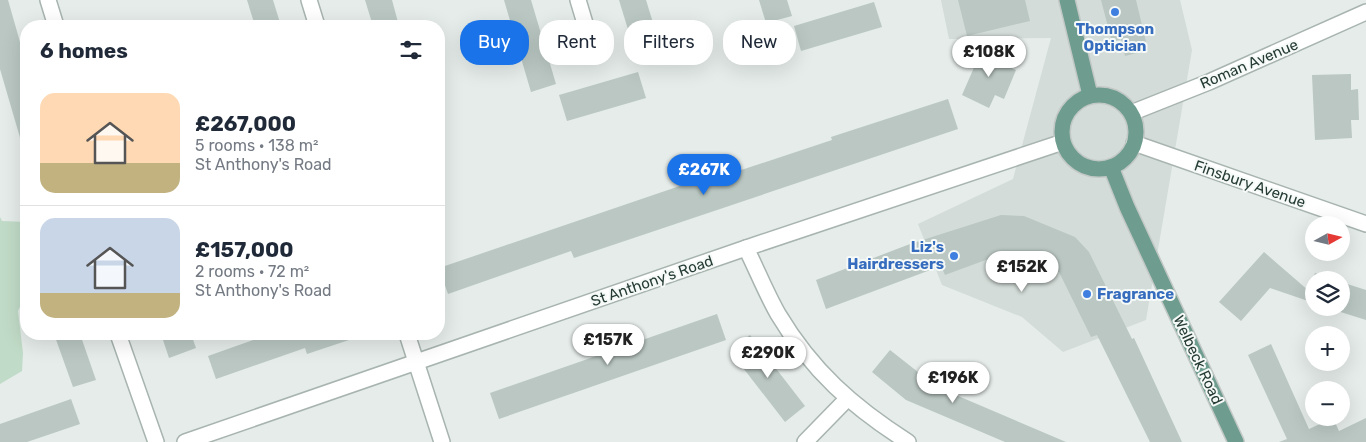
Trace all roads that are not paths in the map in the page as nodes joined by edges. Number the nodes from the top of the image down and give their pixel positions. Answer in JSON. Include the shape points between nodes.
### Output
{"nodes":[{"id":1,"x":48,"y":0,"type":"edge"},
{"id":2,"x":309,"y":0,"type":"edge"},
{"id":3,"x":578,"y":0,"type":"edge"},
{"id":4,"x":1068,"y":0,"type":"edge"},
{"id":5,"x":1366,"y":12,"type":"edge"},
{"id":6,"x":54,"y":20,"type":"edge"},
{"id":7,"x":315,"y":20,"type":"edge"},
{"id":8,"x":584,"y":20,"type":"edge"},
{"id":9,"x":1090,"y":96,"type":"junction"},
{"id":10,"x":1131,"y":113,"type":"junction"},
{"id":11,"x":1063,"y":142,"type":"junction"},
{"id":12,"x":1134,"y":143,"type":"junction"},
{"id":13,"x":1111,"y":167,"type":"junction"},
{"id":14,"x":1366,"y":224,"type":"edge"},
{"id":15,"x":746,"y":248,"type":"junction"},
{"id":16,"x":120,"y":340,"type":"edge"},
{"id":17,"x":410,"y":340,"type":"edge"},
{"id":18,"x":416,"y":362,"type":"junction"},
{"id":19,"x":847,"y":399,"type":"junction"},
{"id":20,"x":156,"y":442,"type":"edge"},
{"id":21,"x":185,"y":442,"type":"edge"},
{"id":22,"x":442,"y":442,"type":"edge"},
{"id":23,"x":805,"y":442,"type":"edge"},
{"id":24,"x":908,"y":442,"type":"edge"},
{"id":25,"x":1236,"y":442,"type":"edge"}],
"edges":[{"from":1,"to":6,"type":"street"},
{"from":2,"to":7,"type":"street"},
{"from":3,"to":8,"type":"street"},
{"from":4,"to":9,"type":"main road"},
{"from":5,"to":10,"type":"street","name":"Roman Avenue"},
{"from":9,"to":10,"type":"main road","via":[[1108,96],[1125,105]]},
{"from":9,"to":11,"type":"main road","via":[[1072,105],[1066,113],[1062,122]]},
{"from":10,"to":12,"type":"main road","via":[[1136,128]]},
{"from":11,"to":13,"type":"main road","via":[[1076,162],[1087,168]]},
{"from":11,"to":15,"type":"street","name":"St Anthony's Road"},
{"from":12,"to":13,"type":"main road","via":[[1126,158]]},
{"from":12,"to":14,"type":"street","name":"Finsbury Avenue"},
{"from":13,"to":25,"type":"main road","name":"Welbeck Road"},
{"from":15,"to":18,"type":"street","name":"St Anthony's Road"},
{"from":15,"to":19,"type":"street","via":[[778,314],[807,356]]},
{"from":16,"to":20,"type":"street"},
{"from":17,"to":18,"type":"street"},
{"from":18,"to":21,"type":"street","name":"St Anthony's Road"},
{"from":18,"to":22,"type":"street"},
{"from":19,"to":23,"type":"street"},
{"from":19,"to":24,"type":"street"}]}
